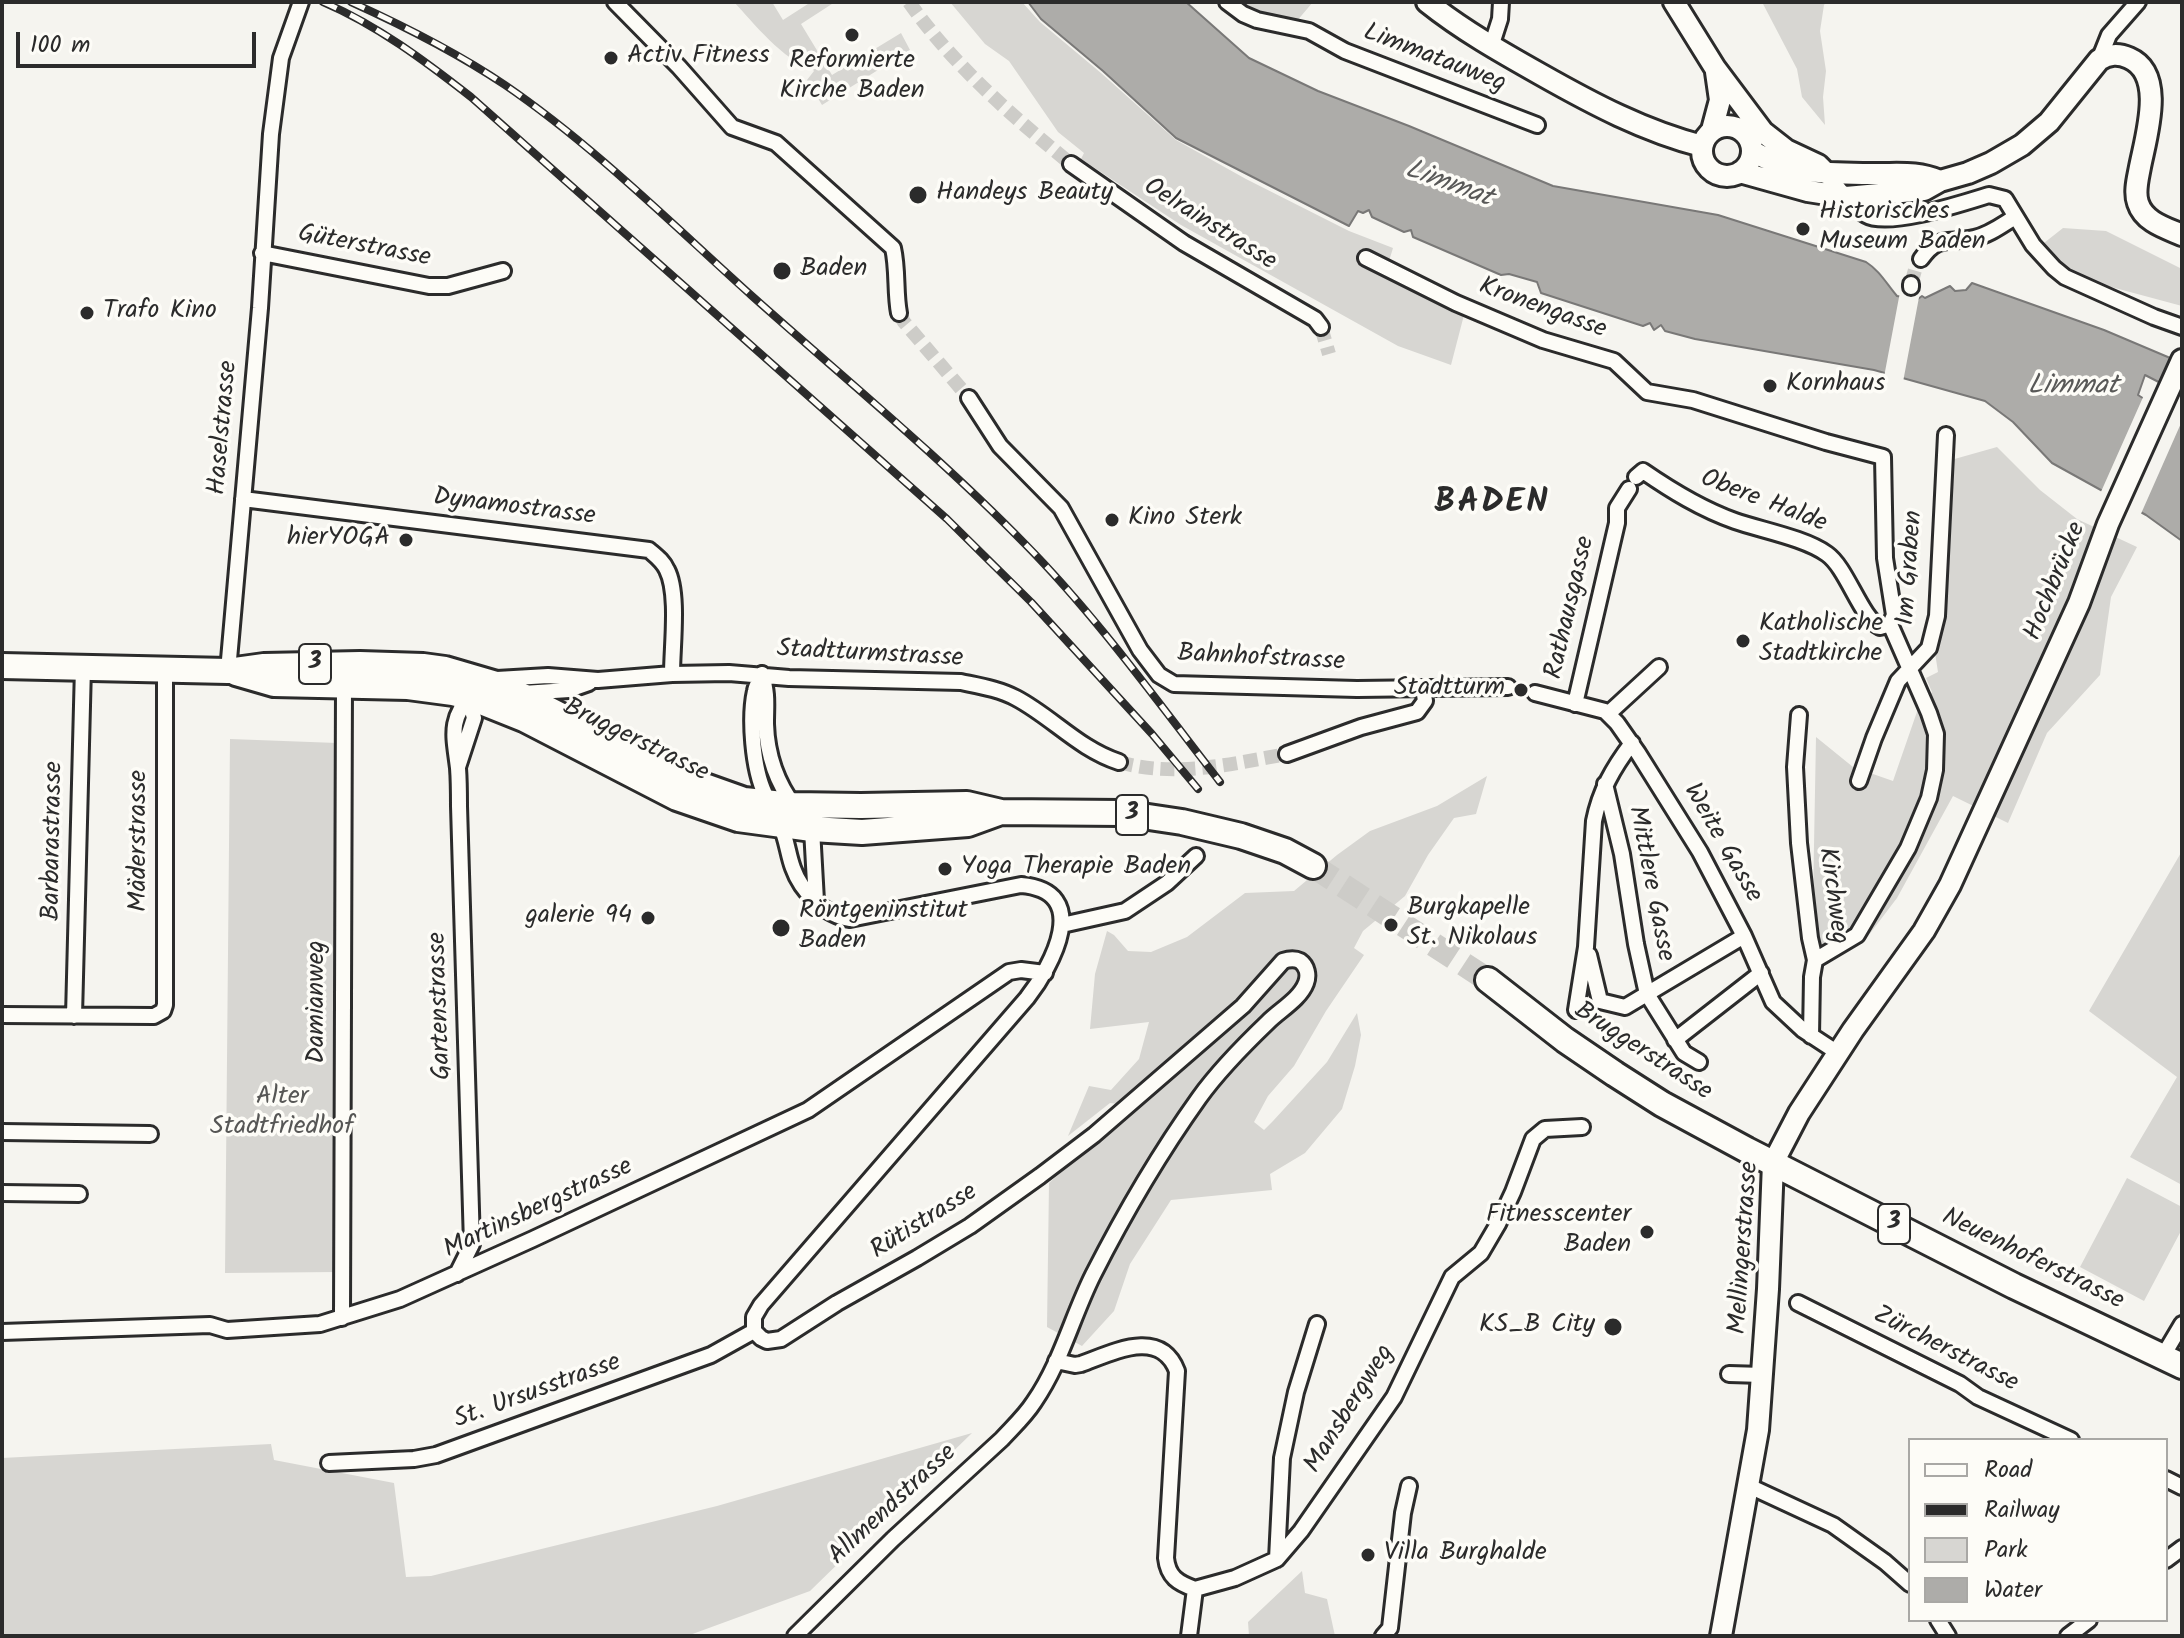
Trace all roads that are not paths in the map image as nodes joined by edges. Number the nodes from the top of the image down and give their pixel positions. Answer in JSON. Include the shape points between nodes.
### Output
{"nodes":[{"id":1,"x":301,"y":2,"type":"edge"},
{"id":2,"x":615,"y":2,"type":"edge"},
{"id":3,"x":1227,"y":2,"type":"edge"},
{"id":4,"x":1427,"y":2,"type":"edge"},
{"id":5,"x":1501,"y":2,"type":"edge"},
{"id":6,"x":1674,"y":2,"type":"edge"},
{"id":7,"x":2138,"y":2,"type":"edge"},
{"id":8,"x":1491,"y":47,"type":"junction"},
{"id":9,"x":2099,"y":60,"type":"junction"},
{"id":10,"x":1715,"y":68,"type":"junction"},
{"id":11,"x":1744,"y":121,"type":"junction"},
{"id":12,"x":1537,"y":125,"type":"dead end"},
{"id":13,"x":1707,"y":138,"type":"junction"},
{"id":14,"x":1752,"y":151,"type":"junction"},
{"id":15,"x":1071,"y":164,"type":"tunnel mouth"},
{"id":16,"x":1740,"y":172,"type":"junction"},
{"id":17,"x":1827,"y":174,"type":"junction"},
{"id":18,"x":1940,"y":181,"type":"junction"},
{"id":19,"x":1846,"y":197,"type":"junction"},
{"id":20,"x":2015,"y":217,"type":"junction"},
{"id":21,"x":2182,"y":235,"type":"edge"},
{"id":22,"x":262,"y":253,"type":"junction"},
{"id":23,"x":1366,"y":258,"type":"dead end"},
{"id":24,"x":1921,"y":259,"type":"tunnel mouth"},
{"id":25,"x":503,"y":271,"type":"dead end"},
{"id":26,"x":899,"y":313,"type":"tunnel mouth"},
{"id":27,"x":1321,"y":327,"type":"tunnel mouth"},
{"id":28,"x":2182,"y":327,"type":"edge"},
{"id":29,"x":2182,"y":360,"type":"edge"},
{"id":30,"x":969,"y":398,"type":"tunnel mouth"},
{"id":31,"x":1946,"y":435,"type":"dead end"},
{"id":32,"x":243,"y":499,"type":"junction"},
{"id":33,"x":1617,"y":523,"type":"joint"},
{"id":34,"x":1890,"y":624,"type":"junction"},
{"id":35,"x":2,"y":666,"type":"edge"},
{"id":36,"x":83,"y":667,"type":"junction"},
{"id":37,"x":1659,"y":667,"type":"dead end"},
{"id":38,"x":1910,"y":667,"type":"junction"},
{"id":39,"x":165,"y":668,"type":"junction"},
{"id":40,"x":228,"y":671,"type":"junction"},
{"id":41,"x":672,"y":674,"type":"junction"},
{"id":42,"x":762,"y":674,"type":"junction"},
{"id":43,"x":598,"y":680,"type":"junction"},
{"id":44,"x":344,"y":685,"type":"junction"},
{"id":45,"x":1508,"y":687,"type":"tunnel mouth"},
{"id":46,"x":1423,"y":688,"type":"junction"},
{"id":47,"x":430,"y":689,"type":"junction"},
{"id":48,"x":1535,"y":693,"type":"tunnel mouth"},
{"id":49,"x":519,"y":694,"type":"junction"},
{"id":50,"x":480,"y":700,"type":"junction"},
{"id":51,"x":1575,"y":704,"type":"junction"},
{"id":52,"x":1609,"y":713,"type":"junction"},
{"id":53,"x":1799,"y":715,"type":"dead end"},
{"id":54,"x":454,"y":725,"type":"junction"},
{"id":55,"x":1632,"y":743,"type":"junction"},
{"id":56,"x":1287,"y":754,"type":"tunnel mouth"},
{"id":57,"x":1119,"y":762,"type":"tunnel mouth"},
{"id":58,"x":458,"y":767,"type":"junction"},
{"id":59,"x":1859,"y":781,"type":"dead end"},
{"id":60,"x":1605,"y":784,"type":"junction"},
{"id":61,"x":781,"y":811,"type":"junction"},
{"id":62,"x":1001,"y":812,"type":"junction"},
{"id":63,"x":1980,"y":822,"type":"joint"},
{"id":64,"x":812,"y":829,"type":"junction"},
{"id":65,"x":1196,"y":856,"type":"dead end"},
{"id":66,"x":1313,"y":866,"type":"tunnel mouth"},
{"id":67,"x":816,"y":902,"type":"junction"},
{"id":68,"x":1062,"y":925,"type":"junction"},
{"id":69,"x":1744,"y":936,"type":"junction"},
{"id":70,"x":1586,"y":947,"type":"junction"},
{"id":71,"x":1815,"y":960,"type":"junction"},
{"id":72,"x":1045,"y":973,"type":"junction"},
{"id":73,"x":1761,"y":973,"type":"junction"},
{"id":74,"x":1488,"y":980,"type":"tunnel mouth"},
{"id":75,"x":1647,"y":994,"type":"junction"},
{"id":76,"x":1576,"y":1010,"type":"dead end"},
{"id":77,"x":2,"y":1015,"type":"edge"},
{"id":78,"x":74,"y":1016,"type":"junction"},
{"id":79,"x":1811,"y":1036,"type":"junction"},
{"id":80,"x":1675,"y":1040,"type":"junction"},
{"id":81,"x":1838,"y":1053,"type":"junction"},
{"id":82,"x":1699,"y":1062,"type":"dead end"},
{"id":83,"x":1582,"y":1127,"type":"dead end"},
{"id":84,"x":2,"y":1132,"type":"edge"},
{"id":85,"x":150,"y":1134,"type":"dead end"},
{"id":86,"x":1773,"y":1163,"type":"junction"},
{"id":87,"x":2,"y":1193,"type":"edge"},
{"id":88,"x":79,"y":1194,"type":"dead end"},
{"id":89,"x":472,"y":1244,"type":"junction"},
{"id":90,"x":487,"y":1261,"type":"junction"},
{"id":91,"x":457,"y":1274,"type":"junction"},
{"id":92,"x":1798,"y":1303,"type":"dead end"},
{"id":93,"x":342,"y":1318,"type":"junction"},
{"id":94,"x":1317,"y":1324,"type":"dead end"},
{"id":95,"x":2182,"y":1324,"type":"edge"},
{"id":96,"x":754,"y":1331,"type":"junction"},
{"id":97,"x":2,"y":1332,"type":"edge"},
{"id":98,"x":1056,"y":1361,"type":"junction"},
{"id":99,"x":2173,"y":1361,"type":"edge"},
{"id":100,"x":1729,"y":1374,"type":"dead end"},
{"id":101,"x":1763,"y":1375,"type":"junction"},
{"id":102,"x":1027,"y":1412,"type":"joint"},
{"id":103,"x":2067,"y":1438,"type":"edge"},
{"id":104,"x":329,"y":1463,"type":"dead end"},
{"id":105,"x":1409,"y":1486,"type":"dead end"},
{"id":106,"x":1749,"y":1486,"type":"junction"},
{"id":107,"x":1277,"y":1559,"type":"junction"},
{"id":108,"x":1908,"y":1582,"type":"edge"},
{"id":109,"x":1195,"y":1589,"type":"junction"},
{"id":110,"x":2086,"y":1622,"type":"edge"},
{"id":111,"x":795,"y":1636,"type":"edge"},
{"id":112,"x":1189,"y":1636,"type":"edge"},
{"id":113,"x":1383,"y":1636,"type":"edge"},
{"id":114,"x":1721,"y":1636,"type":"edge"},
{"id":115,"x":2068,"y":1636,"type":"edge"}],
"edges":[{"from":1,"to":22,"type":"street","name":"Haselstrasse","via":[[278,74]]},
{"from":2,"to":26,"type":"street","via":[[732,127],[776,143],[893,248]]},
{"from":3,"to":12,"type":"street","name":"Limmatauweg","via":[[1257,20],[1309,31],[1345,51]]},
{"from":4,"to":8,"type":"main road"},
{"from":5,"to":8,"type":"street"},
{"from":6,"to":10,"type":"main road"},
{"from":7,"to":9,"type":"street","via":[[2109,35]]},
{"from":8,"to":13,"type":"main road","via":[[1655,132]]},
{"from":9,"to":18,"type":"main road","via":[[2049,122],[2022,145],[1991,163]]},
{"from":9,"to":21,"type":"main road","via":[[2110,55],[2129,58],[2148,77],[2151,95],[2137,202],[2145,216]]},
{"from":10,"to":11,"type":"main road"},
{"from":10,"to":13,"type":"main road","via":[[1720,100]]},
{"from":11,"to":13,"type":"main road","via":[[1737,127],[1725,125]]},
{"from":11,"to":14,"type":"main road"},
{"from":11,"to":17,"type":"main road"},
{"from":13,"to":16,"type":"main road","via":[[1704,160],[1713,171],[1726,176]]},
{"from":14,"to":16,"type":"main road"},
{"from":14,"to":17,"type":"main road","via":[[1791,168]]},
{"from":15,"to":27,"type":"street","name":"Oelrainstrasse","via":[[1184,243]]},
{"from":16,"to":19,"type":"main road"},
{"from":17,"to":18,"type":"main road","via":[[1923,174]]},
{"from":17,"to":19,"type":"street"},
{"from":18,"to":19,"type":"main road","via":[[1924,190]]},
{"from":19,"to":20,"type":"street","via":[[1873,219],[1994,196],[2005,199]]},
{"from":20,"to":24,"type":"street","via":[[1974,238],[1937,242]]},
{"from":20,"to":28,"type":"street","via":[[2033,245],[2065,277]]},
{"from":22,"to":25,"type":"street","name":"Güterstrasse","via":[[429,286]]},
{"from":22,"to":32,"type":"street","name":"Haselstrasse"},
{"from":23,"to":34,"type":"street","name":"Kronengasse","via":[[1543,340],[1614,361],[1647,392],[1693,400],[1883,457],[1885,558],[1894,615]]},
{"from":29,"to":63,"type":"main road","name":"Hochbrücke"},
{"from":30,"to":46,"type":"street","name":"Bahnhofstrasse","via":[[1000,446],[1061,508],[1159,675],[1174,684]]},
{"from":31,"to":38,"type":"street","name":"Im Graben","via":[[1937,616],[1929,648]]},
{"from":32,"to":40,"type":"street","name":"Haselstrasse"},
{"from":32,"to":41,"type":"street","name":"Dynamostrasse","via":[[649,550],[668,572],[673,594]]},
{"from":33,"to":34,"type":"street","name":"Obere Halde","via":[[1617,508],[1643,471],[1702,508],[1829,554],[1871,623]]},
{"from":33,"to":51,"type":"street","name":"Rathausgasse"},
{"from":34,"to":38,"type":"street"},
{"from":35,"to":36,"type":"main road","name":"Bruggerstrasse","number":"3"},
{"from":36,"to":39,"type":"main road","name":"Bruggerstrasse","number":"3"},
{"from":36,"to":78,"type":"street","name":"Barbarastrasse"},
{"from":37,"to":52,"type":"street"},
{"from":38,"to":59,"type":"street","name":"Im Graben","via":[[1898,681]]},
{"from":38,"to":71,"type":"street","via":[[1936,734],[1929,798],[1908,848],[1857,935]]},
{"from":39,"to":40,"type":"main road","name":"Bruggerstrasse","number":"3"},
{"from":39,"to":78,"type":"street","name":"Mäderstrasse","via":[[165,1005],[154,1016]]},
{"from":40,"to":44,"type":"main road","name":"Bruggerstrasse","number":"3","via":[[274,684]]},
{"from":40,"to":50,"type":"main road","name":"Bruggerstrasse","number":"3","via":[[264,666],[423,666],[455,671]]},
{"from":41,"to":42,"type":"street","name":"Stadtturmstrasse"},
{"from":41,"to":43,"type":"street","name":"Stadtturmstrasse"},
{"from":42,"to":57,"type":"street","name":"Stadtturmstrasse","via":[[986,686],[1021,701],[1093,751]]},
{"from":42,"to":61,"type":"street"},
{"from":42,"to":61,"type":"street","via":[[755,689],[754,744],[760,781]]},
{"from":43,"to":49,"type":"street","name":"Stadtturmstrasse","via":[[569,690]]},
{"from":43,"to":50,"type":"street","name":"Stadtturmstrasse","via":[[548,676]]},
{"from":44,"to":47,"type":"main road","name":"Bruggerstrasse","number":"3"},
{"from":44,"to":93,"type":"street","name":"Damianweg"},
{"from":45,"to":46,"type":"street","name":"Bahnhofstrasse"},
{"from":46,"to":56,"type":"street","via":[[1425,701],[1417,712]]},
{"from":47,"to":50,"type":"main road","name":"Bruggerstrasse","number":"3"},
{"from":47,"to":54,"type":"street","name":"Gartenstrasse"},
{"from":48,"to":51,"type":"street"},
{"from":49,"to":50,"type":"main road","name":"Bruggerstrasse","number":"3"},
{"from":49,"to":61,"type":"main road","name":"Bruggerstrasse","number":"3","via":[[685,779]]},
{"from":50,"to":54,"type":"street"},
{"from":50,"to":58,"type":"street","name":"Gartenstrasse"},
{"from":50,"to":61,"type":"main road","name":"Bruggerstrasse","number":"3","via":[[677,798],[738,819]]},
{"from":51,"to":52,"type":"street"},
{"from":52,"to":55,"type":"street","name":"Weite Gasse"},
{"from":53,"to":71,"type":"street","name":"Kirchweg","via":[[1799,843]]},
{"from":54,"to":58,"type":"street","name":"Gartenstrasse"},
{"from":55,"to":60,"type":"street","name":"Mittlere Gasse"},
{"from":55,"to":69,"type":"street","name":"Weite Gasse","via":[[1700,852]]},
{"from":58,"to":89,"type":"street","name":"Gartenstrasse"},
{"from":60,"to":70,"type":"street","via":[[1594,821]]},
{"from":60,"to":75,"type":"street","name":"Mittlere Gasse"},
{"from":61,"to":62,"type":"main road","name":"Bruggerstrasse","number":"3","via":[[967,804]]},
{"from":61,"to":64,"type":"main road","name":"Bruggerstrasse","number":"3"},
{"from":61,"to":67,"type":"street","via":[[792,868]]},
{"from":62,"to":64,"type":"main road","name":"Bruggerstrasse","number":"3","via":[[968,824],[862,832]]},
{"from":62,"to":66,"type":"main road","name":"Bruggerstrasse","number":"3","via":[[1122,813],[1182,822],[1285,851]]},
{"from":63,"to":81,"type":"main road","name":"Mellingerstrasse","via":[[1924,931]]},
{"from":64,"to":67,"type":"street"},
{"from":65,"to":68,"type":"street","via":[[1130,909]]},
{"from":67,"to":68,"type":"street","via":[[850,919],[1021,885],[1044,891],[1054,900]]},
{"from":68,"to":72,"type":"street","name":"Rütistrasse"},
{"from":69,"to":73,"type":"street","name":"Weite Gasse"},
{"from":69,"to":75,"type":"street"},
{"from":70,"to":75,"type":"street","via":[[1600,1001],[1625,1007]]},
{"from":70,"to":76,"type":"street"},
{"from":71,"to":79,"type":"street","name":"Kirchweg"},
{"from":72,"to":90,"type":"street","name":"Martinsbergstrasse","via":[[1009,972],[808,1110]]},
{"from":72,"to":96,"type":"street","name":"Rütistrasse","via":[[761,1305]]},
{"from":73,"to":79,"type":"street","name":"Weite Gasse","via":[[1773,1002]]},
{"from":73,"to":80,"type":"street"},
{"from":74,"to":86,"type":"main road","name":"Bruggerstrasse","number":"3","via":[[1615,1074]]},
{"from":75,"to":80,"type":"street","name":"Mittlere Gasse"},
{"from":77,"to":78,"type":"street"},
{"from":79,"to":81,"type":"street","name":"Weite Gasse"},
{"from":80,"to":82,"type":"street","name":"Mittlere Gasse"},
{"from":81,"to":86,"type":"main road","name":"Mellingerstrasse"},
{"from":83,"to":107,"type":"street","name":"Mansbergweg","via":[[1545,1129],[1533,1139],[1487,1244],[1452,1277],[1394,1397]]},
{"from":84,"to":85,"type":"street"},
{"from":86,"to":99,"type":"main road","name":"Neuenhoferstrasse","number":"3"},
{"from":86,"to":101,"type":"main road","name":"Mellingerstrasse"},
{"from":87,"to":88,"type":"street"},
{"from":89,"to":90,"type":"street"},
{"from":89,"to":91,"type":"street","name":"Gartenstrasse"},
{"from":90,"to":91,"type":"street","name":"Martinsbergstrasse"},
{"from":91,"to":93,"type":"street","name":"Martinsbergstrasse"},
{"from":92,"to":103,"type":"street","name":"Zürcherstrasse"},
{"from":93,"to":97,"type":"street","name":"Martinsbergstrasse","via":[[227,1330],[210,1325]]},
{"from":94,"to":107,"type":"street","name":"Mansbergweg","via":[[1282,1458]]},
{"from":95,"to":99,"type":"street"},
{"from":96,"to":98,"type":"street","name":"Rütistrasse","via":[[767,1341],[781,1339],[993,1210],[1094,1135],[1243,1006],[1283,961],[1298,960],[1306,969],[1306,984],[1207,1086],[1179,1126],[1092,1278]]},
{"from":96,"to":104,"type":"street","name":"St. Ursusstrasse","via":[[711,1355],[436,1455]]},
{"from":98,"to":102,"type":"street","name":"Rütistrasse"},
{"from":98,"to":109,"type":"street","via":[[1081,1364],[1117,1350],[1148,1346],[1162,1350],[1173,1362],[1177,1371],[1166,1565],[1176,1581]]},
{"from":100,"to":101,"type":"street"},
{"from":101,"to":106,"type":"main road","name":"Mellingerstrasse"},
{"from":102,"to":111,"type":"street","name":"Allmendstrasse"},
{"from":105,"to":113,"type":"street","via":[[1390,1628]]},
{"from":106,"to":108,"type":"street","via":[[1833,1525]]},
{"from":106,"to":114,"type":"main road","name":"Mellingerstrasse"},
{"from":107,"to":109,"type":"street","name":"Mansbergweg"},
{"from":109,"to":112,"type":"street"},
{"from":110,"to":115,"type":"street"}]}
